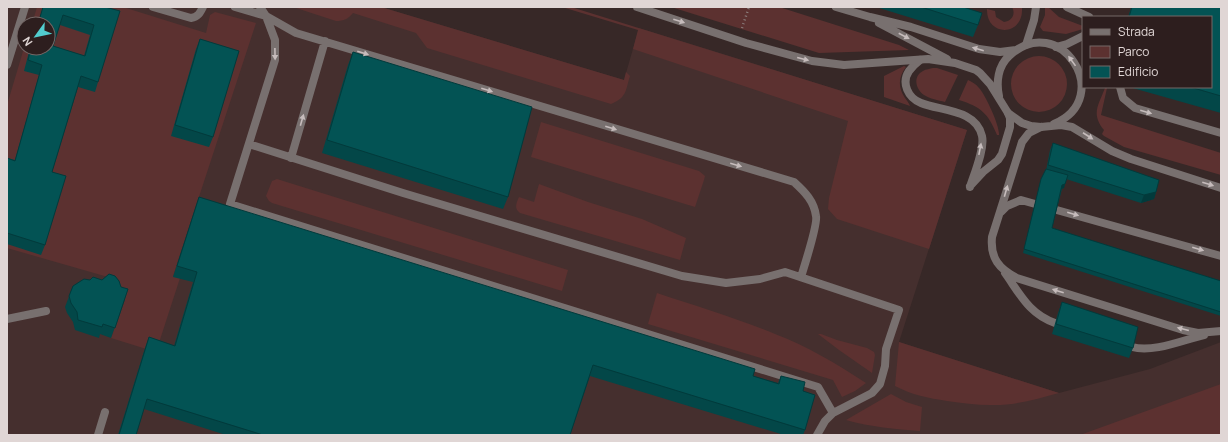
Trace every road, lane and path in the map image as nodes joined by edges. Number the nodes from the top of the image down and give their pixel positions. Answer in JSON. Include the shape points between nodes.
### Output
{"nodes":[{"id":1,"x":25,"y":7,"type":"edge"},
{"id":2,"x":153,"y":7,"type":"edge"},
{"id":3,"x":203,"y":7,"type":"edge"},
{"id":4,"x":235,"y":7,"type":"edge"},
{"id":5,"x":260,"y":7,"type":"edge"},
{"id":6,"x":637,"y":7,"type":"edge"},
{"id":7,"x":749,"y":7,"type":"edge"},
{"id":8,"x":836,"y":7,"type":"edge"},
{"id":9,"x":1036,"y":7,"type":"edge"},
{"id":10,"x":1067,"y":7,"type":"edge"},
{"id":11,"x":266,"y":16,"type":"junction"},
{"id":12,"x":1088,"y":16,"type":"edge"},
{"id":13,"x":870,"y":18,"type":"junction"},
{"id":14,"x":742,"y":29,"type":"dead end"},
{"id":15,"x":1082,"y":36,"type":"edge"},
{"id":16,"x":325,"y":41,"type":"junction"},
{"id":17,"x":1026,"y":45,"type":"junction"},
{"id":18,"x":1056,"y":46,"type":"junction"},
{"id":19,"x":1016,"y":50,"type":"junction"},
{"id":20,"x":920,"y":60,"type":"junction"},
{"id":21,"x":955,"y":63,"type":"junction"},
{"id":22,"x":7,"y":65,"type":"edge"},
{"id":23,"x":1120,"y":88,"type":"edge"},
{"id":24,"x":1000,"y":100,"type":"junction"},
{"id":25,"x":1008,"y":114,"type":"junction"},
{"id":26,"x":1051,"y":126,"type":"junction"},
{"id":27,"x":1041,"y":127,"type":"junction"},
{"id":28,"x":1221,"y":133,"type":"edge"},
{"id":29,"x":249,"y":144,"type":"junction"},
{"id":30,"x":291,"y":158,"type":"junction"},
{"id":31,"x":1221,"y":188,"type":"edge"},
{"id":32,"x":999,"y":215,"type":"junction"},
{"id":33,"x":1221,"y":256,"type":"edge"},
{"id":34,"x":1004,"y":271,"type":"junction"},
{"id":35,"x":801,"y":277,"type":"junction"},
{"id":36,"x":46,"y":312,"type":"dead end"},
{"id":37,"x":7,"y":319,"type":"edge"},
{"id":38,"x":1055,"y":323,"type":"edge"},
{"id":39,"x":1221,"y":330,"type":"edge"},
{"id":40,"x":1212,"y":332,"type":"junction"},
{"id":41,"x":1132,"y":347,"type":"edge"},
{"id":42,"x":105,"y":412,"type":"dead end"},
{"id":43,"x":833,"y":413,"type":"junction"},
{"id":44,"x":98,"y":435,"type":"edge"},
{"id":45,"x":817,"y":435,"type":"edge"}],
"edges":[{"from":1,"to":22,"type":"street"},
{"from":2,"to":3,"type":"street","via":[[191,18],[196,17]]},
{"from":4,"to":11,"type":"street"},
{"from":5,"to":11,"type":"street"},
{"from":6,"to":20,"type":"street","one_way":true,"via":[[812,61],[844,65]]},
{"from":7,"to":14,"type":"path"},
{"from":8,"to":13,"type":"street"},
{"from":9,"to":17,"type":"street"},
{"from":10,"to":12,"type":"street"},
{"from":11,"to":16,"type":"street","via":[[296,32]]},
{"from":11,"to":29,"type":"street","one_way":true,"via":[[275,40],[276,60]]},
{"from":19,"to":13,"type":"street","one_way":true,"via":[[986,51],[911,27]]},
{"from":13,"to":21,"type":"street","one_way":true},
{"from":15,"to":18,"type":"street"},
{"from":30,"to":16,"type":"street","one_way":true},
{"from":16,"to":35,"type":"street","one_way":true,"via":[[794,182],[812,202],[817,217]]},
{"from":17,"to":18,"type":"street","via":[[1036,43]]},
{"from":17,"to":19,"type":"street"},
{"from":26,"to":18,"type":"street","one_way":true,"via":[[1066,118],[1077,105],[1081,82],[1074,61]]},
{"from":19,"to":24,"type":"street","via":[[1007,57],[1001,67],[998,78]]},
{"from":20,"to":21,"type":"street","via":[[935,59]]},
{"from":25,"to":20,"type":"street","one_way":true,"via":[[1010,127],[1002,154],[970,186],[982,148],[982,137],[978,127],[970,119],[921,103],[908,93],[906,78]]},
{"from":21,"to":24,"type":"street","via":[[980,73]]},
{"from":23,"to":28,"type":"street","one_way":true,"via":[[1123,98],[1135,108]]},
{"from":24,"to":25,"type":"street"},
{"from":25,"to":27,"type":"street","via":[[1022,123]]},
{"from":26,"to":27,"type":"street"},
{"from":26,"to":31,"type":"street","one_way":true,"via":[[1072,127],[1112,151],[1131,159]]},
{"from":32,"to":27,"type":"street","one_way":true,"via":[[1022,142]]},
{"from":29,"to":30,"type":"street"},
{"from":29,"to":43,"type":"street","via":[[230,204],[818,387]]},
{"from":30,"to":35,"type":"street","via":[[682,276],[726,283],[760,279],[784,272]]},
{"from":32,"to":33,"type":"street","one_way":true,"via":[[1007,206],[1022,200]]},
{"from":32,"to":34,"type":"street","via":[[991,243],[994,256]]},
{"from":34,"to":38,"type":"street","via":[[1026,304],[1044,319]]},
{"from":40,"to":34,"type":"street","one_way":true,"via":[[1183,330],[1017,278]]},
{"from":35,"to":43,"type":"street","via":[[899,310],[886,349],[880,384],[872,393]]},
{"from":36,"to":37,"type":"street"},
{"from":39,"to":40,"type":"street"},
{"from":40,"to":41,"type":"street","via":[[1150,348]]},
{"from":42,"to":44,"type":"street"},
{"from":43,"to":45,"type":"street"}]}
